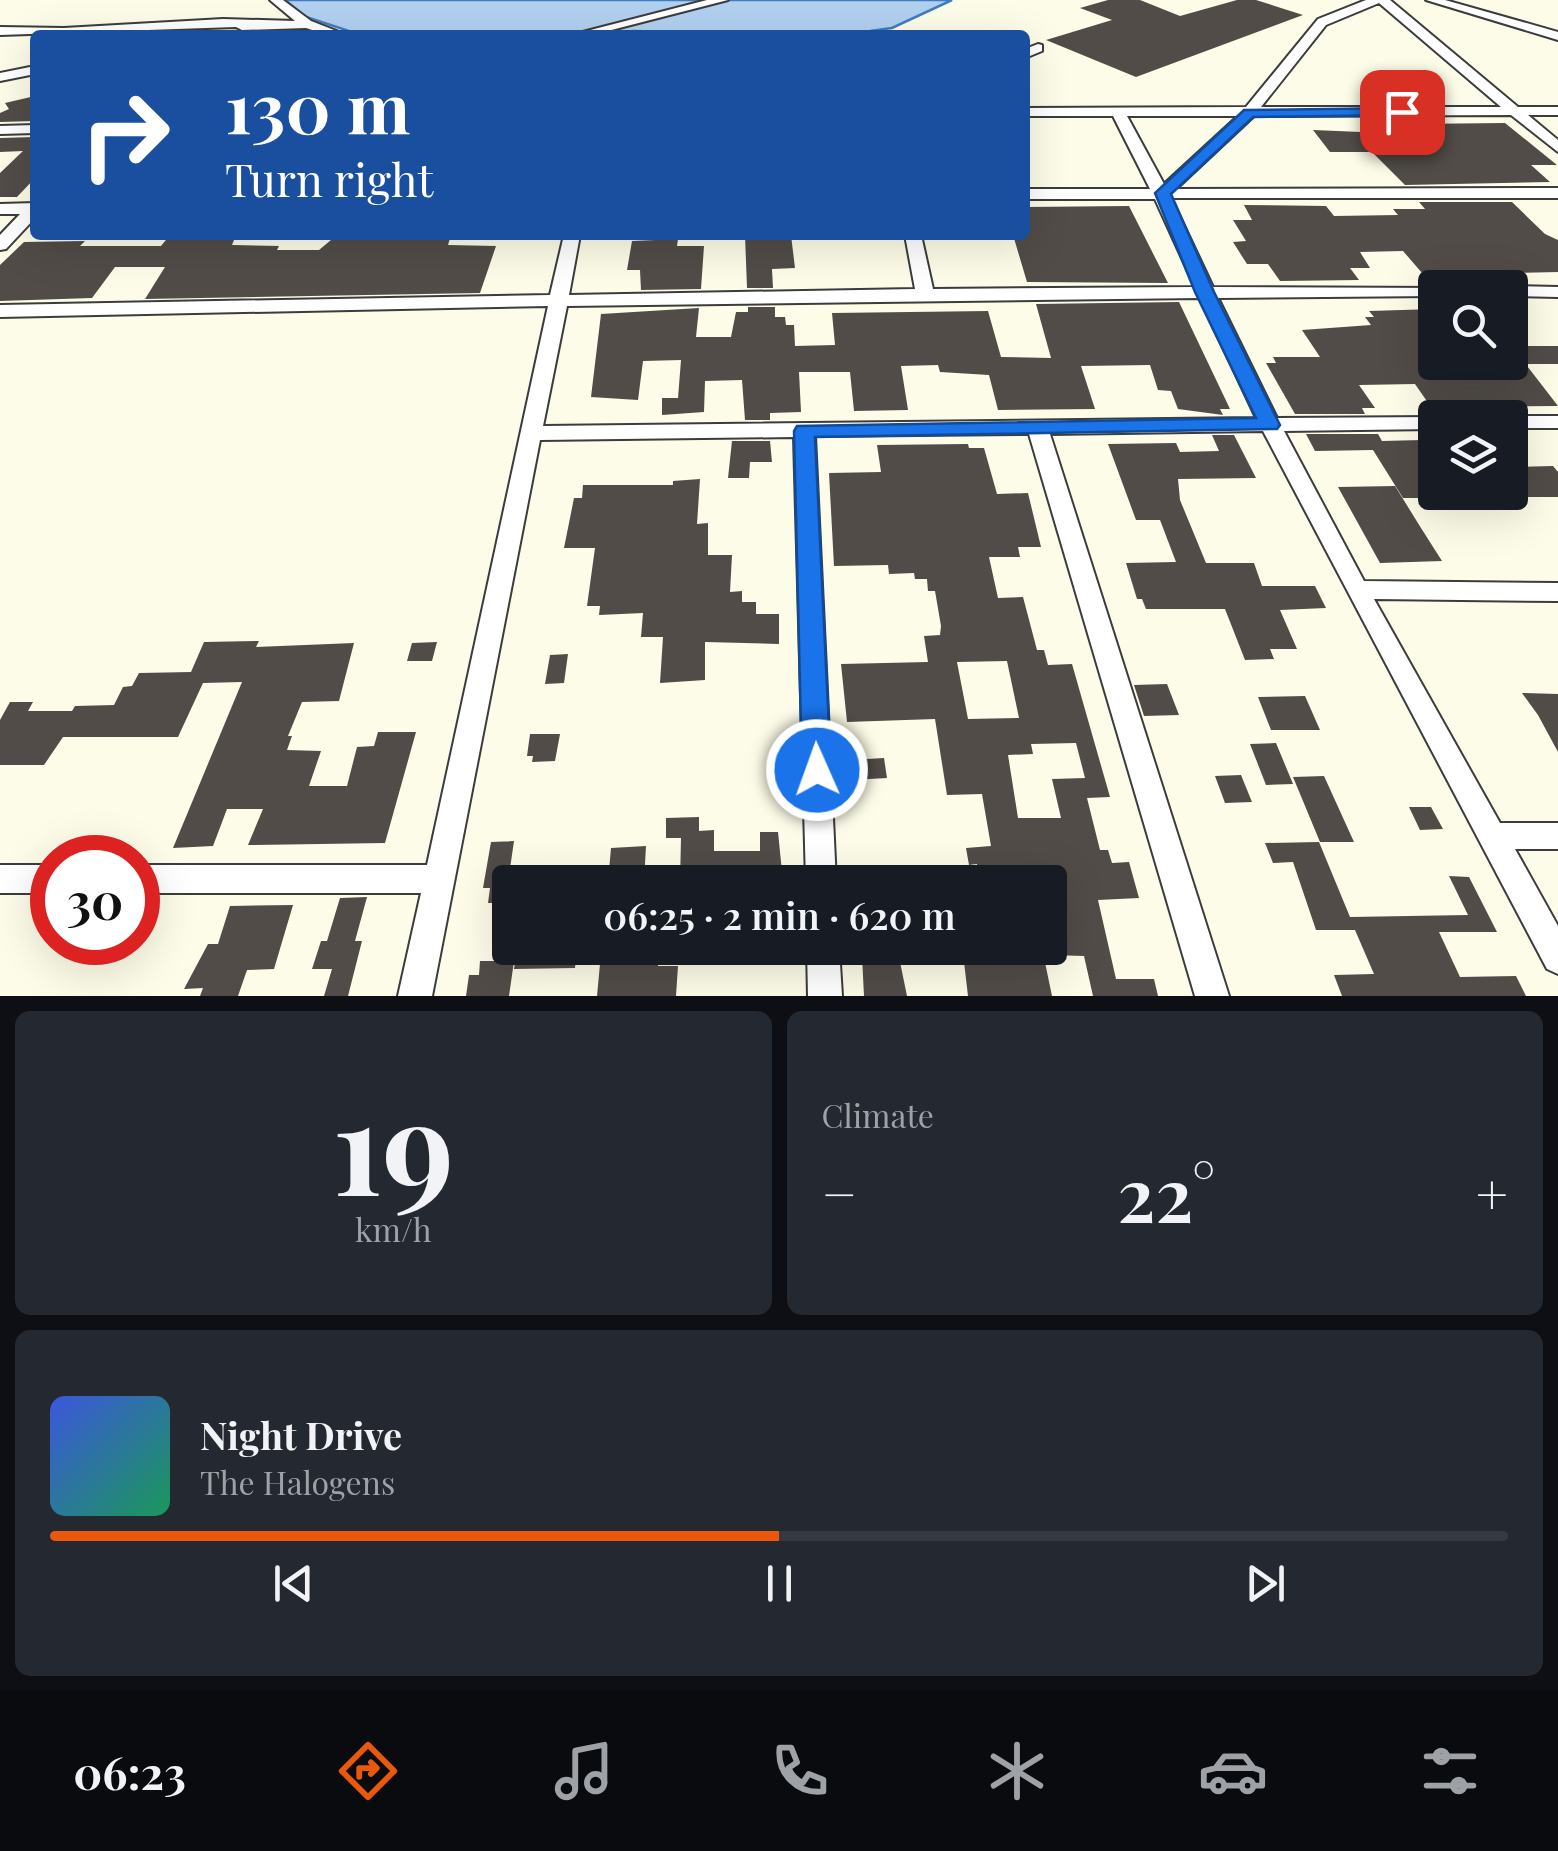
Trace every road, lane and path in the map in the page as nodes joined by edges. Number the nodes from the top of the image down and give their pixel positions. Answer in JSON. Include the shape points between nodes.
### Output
{"nodes":[{"id":1,"x":276,"y":0,"type":"edge"},
{"id":2,"x":722,"y":0,"type":"edge"},
{"id":3,"x":1379,"y":0,"type":"edge"},
{"id":4,"x":1432,"y":0,"type":"edge"},
{"id":5,"x":255,"y":23,"type":"junction"},
{"id":6,"x":307,"y":24,"type":"junction"},
{"id":7,"x":107,"y":30,"type":"edge"},
{"id":8,"x":222,"y":30,"type":"edge"},
{"id":9,"x":326,"y":30,"type":"edge"},
{"id":10,"x":597,"y":30,"type":"edge"},
{"id":11,"x":0,"y":31,"type":"edge"},
{"id":12,"x":30,"y":31,"type":"edge"},
{"id":13,"x":1558,"y":36,"type":"edge"},
{"id":14,"x":30,"y":71,"type":"edge"},
{"id":15,"x":0,"y":78,"type":"edge"},
{"id":16,"x":1030,"y":112,"type":"edge"},
{"id":17,"x":1118,"y":112,"type":"junction"},
{"id":18,"x":1516,"y":112,"type":"junction"},
{"id":19,"x":1558,"y":112,"type":"edge"},
{"id":20,"x":1249,"y":113,"type":"junction"},
{"id":21,"x":30,"y":129,"type":"edge"},
{"id":22,"x":0,"y":130,"type":"edge"},
{"id":23,"x":1558,"y":148,"type":"edge"},
{"id":24,"x":1558,"y":192,"type":"edge"},
{"id":25,"x":1163,"y":193,"type":"junction"},
{"id":26,"x":1030,"y":194,"type":"edge"},
{"id":27,"x":30,"y":209,"type":"edge"},
{"id":28,"x":0,"y":210,"type":"edge"},
{"id":29,"x":30,"y":213,"type":"edge"},
{"id":30,"x":571,"y":240,"type":"edge"},
{"id":31,"x":914,"y":240,"type":"edge"},
{"id":32,"x":0,"y":246,"type":"edge"},
{"id":33,"x":1204,"y":292,"type":"junction"},
{"id":34,"x":1418,"y":292,"type":"edge"},
{"id":35,"x":1528,"y":292,"type":"edge"},
{"id":36,"x":1531,"y":292,"type":"junction"},
{"id":37,"x":1558,"y":292,"type":"edge"},
{"id":38,"x":925,"y":294,"type":"junction"},
{"id":39,"x":559,"y":301,"type":"junction"},
{"id":40,"x":0,"y":311,"type":"edge"},
{"id":41,"x":1558,"y":313,"type":"edge"},
{"id":42,"x":1528,"y":422,"type":"edge"},
{"id":43,"x":1558,"y":422,"type":"edge"},
{"id":44,"x":1418,"y":423,"type":"edge"},
{"id":45,"x":1270,"y":425,"type":"junction"},
{"id":46,"x":1037,"y":427,"type":"junction"},
{"id":47,"x":804,"y":431,"type":"junction"},
{"id":48,"x":531,"y":433,"type":"junction"},
{"id":49,"x":1359,"y":590,"type":"junction"},
{"id":50,"x":1558,"y":592,"type":"edge"},
{"id":51,"x":1492,"y":836,"type":"junction"},
{"id":52,"x":1558,"y":836,"type":"edge"},
{"id":53,"x":820,"y":865,"type":"edge"},
{"id":54,"x":0,"y":879,"type":"edge"},
{"id":55,"x":30,"y":879,"type":"edge"},
{"id":56,"x":160,"y":879,"type":"edge"},
{"id":57,"x":441,"y":879,"type":"junction"},
{"id":58,"x":1558,"y":958,"type":"edge"},
{"id":59,"x":824,"y":965,"type":"edge"},
{"id":60,"x":415,"y":996,"type":"edge"},
{"id":61,"x":825,"y":996,"type":"edge"},
{"id":62,"x":1212,"y":996,"type":"edge"}],
"edges":[{"from":1,"to":6,"type":"street"},
{"from":2,"to":10,"type":"street"},
{"from":3,"to":18,"type":"street"},
{"from":3,"to":20,"type":"street","via":[[1322,22]]},
{"from":4,"to":13,"type":"street"},
{"from":5,"to":6,"type":"street"},
{"from":5,"to":7,"type":"street"},
{"from":5,"to":8,"type":"street"},
{"from":6,"to":9,"type":"street"},
{"from":11,"to":12,"type":"street"},
{"from":14,"to":15,"type":"street"},
{"from":16,"to":17,"type":"street"},
{"from":17,"to":20,"type":"street"},
{"from":17,"to":25,"type":"street"},
{"from":18,"to":19,"type":"street"},
{"from":18,"to":20,"type":"street"},
{"from":18,"to":23,"type":"street"},
{"from":20,"to":25,"type":"street"},
{"from":21,"to":22,"type":"street"},
{"from":24,"to":25,"type":"street"},
{"from":25,"to":26,"type":"street"},
{"from":25,"to":33,"type":"street"},
{"from":27,"to":28,"type":"street"},
{"from":29,"to":32,"type":"street"},
{"from":30,"to":39,"type":"street"},
{"from":31,"to":38,"type":"street"},
{"from":33,"to":34,"type":"street"},
{"from":33,"to":38,"type":"street"},
{"from":33,"to":45,"type":"street"},
{"from":35,"to":36,"type":"street"},
{"from":36,"to":37,"type":"street"},
{"from":36,"to":41,"type":"street"},
{"from":38,"to":39,"type":"street"},
{"from":39,"to":40,"type":"street"},
{"from":39,"to":48,"type":"street"},
{"from":42,"to":43,"type":"street"},
{"from":44,"to":45,"type":"street"},
{"from":45,"to":46,"type":"street"},
{"from":45,"to":49,"type":"street"},
{"from":46,"to":47,"type":"street"},
{"from":46,"to":62,"type":"street"},
{"from":47,"to":48,"type":"street"},
{"from":47,"to":53,"type":"street"},
{"from":48,"to":57,"type":"street"},
{"from":49,"to":50,"type":"street"},
{"from":49,"to":51,"type":"street"},
{"from":51,"to":52,"type":"street"},
{"from":51,"to":58,"type":"street"},
{"from":54,"to":55,"type":"street"},
{"from":56,"to":57,"type":"street"},
{"from":57,"to":60,"type":"street"},
{"from":59,"to":61,"type":"street"}]}
